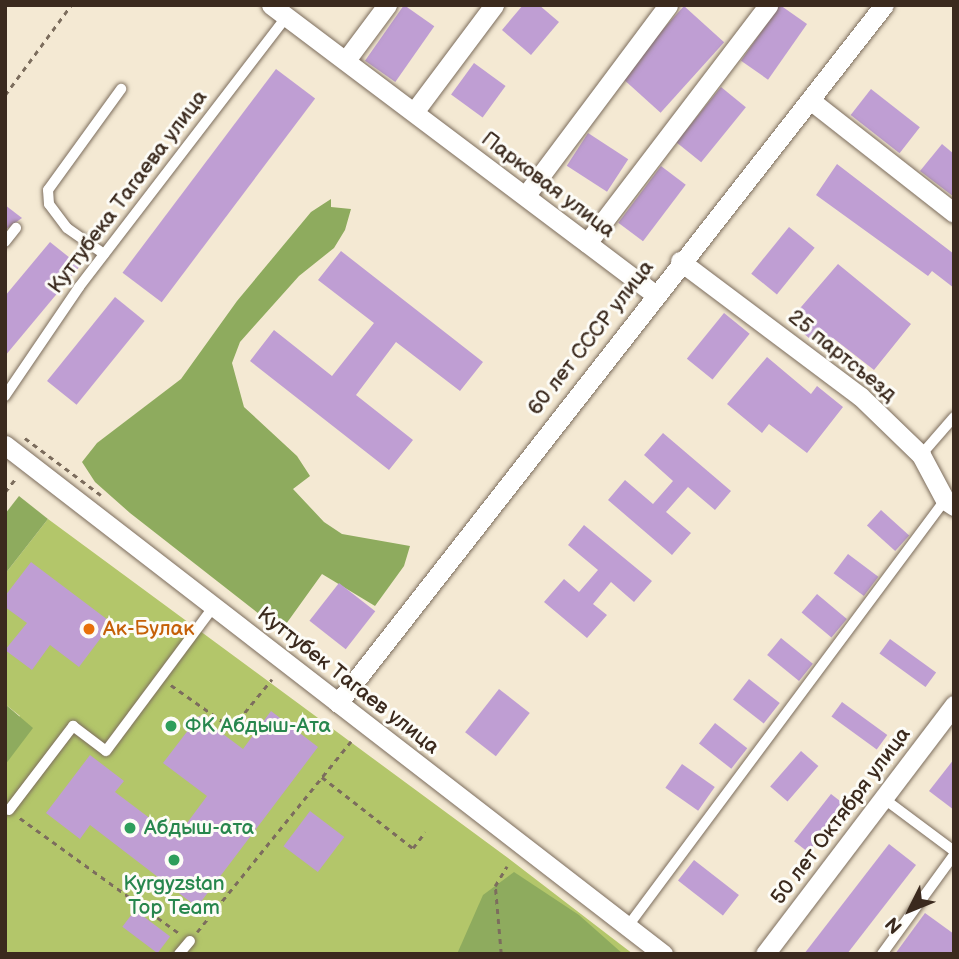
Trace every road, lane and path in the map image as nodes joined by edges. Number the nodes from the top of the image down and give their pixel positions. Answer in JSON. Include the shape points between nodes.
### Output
{"nodes":[{"id":1,"x":71,"y":5,"type":"edge"},
{"id":2,"x":387,"y":5,"type":"edge"},
{"id":3,"x":494,"y":5,"type":"edge"},
{"id":4,"x":668,"y":5,"type":"edge"},
{"id":5,"x":768,"y":5,"type":"edge"},
{"id":6,"x":884,"y":5,"type":"edge"},
{"id":7,"x":276,"y":8,"type":"edge"},
{"id":8,"x":346,"y":60,"type":"junction"},
{"id":9,"x":121,"y":89,"type":"dead end"},
{"id":10,"x":5,"y":95,"type":"edge"},
{"id":11,"x":810,"y":100,"type":"junction"},
{"id":12,"x":414,"y":112,"type":"junction"},
{"id":13,"x":526,"y":195,"type":"junction"},
{"id":14,"x":954,"y":213,"type":"edge"},
{"id":15,"x":16,"y":228,"type":"dead end"},
{"id":16,"x":5,"y":242,"type":"edge"},
{"id":17,"x":587,"y":243,"type":"junction"},
{"id":18,"x":104,"y":254,"type":"junction"},
{"id":19,"x":680,"y":261,"type":"junction"},
{"id":20,"x":655,"y":294,"type":"junction"},
{"id":21,"x":5,"y":396,"type":"edge"},
{"id":22,"x":954,"y":417,"type":"edge"},
{"id":23,"x":5,"y":444,"type":"edge"},
{"id":24,"x":921,"y":455,"type":"junction"},
{"id":25,"x":949,"y":503,"type":"edge"},
{"id":26,"x":214,"y":606,"type":"junction"},
{"id":27,"x":163,"y":679,"type":"junction"},
{"id":28,"x":272,"y":679,"type":"dead end"},
{"id":29,"x":338,"y":703,"type":"junction"},
{"id":30,"x":954,"y":705,"type":"edge"},
{"id":31,"x":351,"y":741,"type":"dead end"},
{"id":32,"x":322,"y":777,"type":"junction"},
{"id":33,"x":883,"y":798,"type":"junction"},
{"id":34,"x":9,"y":810,"type":"joint"},
{"id":35,"x":425,"y":832,"type":"dead end"},
{"id":36,"x":954,"y":853,"type":"edge"},
{"id":37,"x":507,"y":866,"type":"dead end"},
{"id":38,"x":628,"y":926,"type":"junction"},
{"id":39,"x":190,"y":941,"type":"junction"},
{"id":40,"x":179,"y":954,"type":"edge"},
{"id":41,"x":501,"y":954,"type":"edge"},
{"id":42,"x":663,"y":954,"type":"edge"},
{"id":43,"x":765,"y":954,"type":"edge"},
{"id":44,"x":882,"y":954,"type":"edge"}],
"edges":[{"from":1,"to":10,"type":"path"},
{"from":2,"to":8,"type":"street"},
{"from":3,"to":12,"type":"street"},
{"from":4,"to":13,"type":"street"},
{"from":5,"to":17,"type":"street"},
{"from":6,"to":11,"type":"street","name":"60 лет СССР улица"},
{"from":7,"to":8,"type":"street","name":"Парковая улица"},
{"from":7,"to":18,"type":"lane","name":"Куттубека Тагаева улица"},
{"from":8,"to":12,"type":"street","name":"Парковая улица"},
{"from":9,"to":18,"type":"lane","via":[[48,190],[49,204],[67,229]]},
{"from":11,"to":14,"type":"street"},
{"from":11,"to":19,"type":"street","name":"60 лет СССР улица"},
{"from":12,"to":13,"type":"street","name":"Парковая улица"},
{"from":13,"to":17,"type":"street","name":"Парковая улица"},
{"from":15,"to":16,"type":"lane"},
{"from":17,"to":20,"type":"street","name":"Парковая улица"},
{"from":18,"to":21,"type":"lane","name":"Куттубека Тагаева улица"},
{"from":19,"to":20,"type":"street","name":"60 лет СССР улица"},
{"from":19,"to":24,"type":"street","name":"25 партсъезд","via":[[860,396]]},
{"from":20,"to":29,"type":"street","name":"60 лет СССР улица"},
{"from":22,"to":24,"type":"lane"},
{"from":23,"to":26,"type":"street","name":"Куттубек Тагаев улица"},
{"from":24,"to":25,"type":"street","name":"25 партсъезд"},
{"from":25,"to":38,"type":"lane"},
{"from":26,"to":27,"type":"lane"},
{"from":26,"to":29,"type":"street","name":"Куттубек Тагаев улица"},
{"from":27,"to":28,"type":"path","via":[[232,728]]},
{"from":27,"to":34,"type":"lane","via":[[106,751],[73,726]]},
{"from":29,"to":38,"type":"street","name":"Куттубек Тагаев улица"},
{"from":30,"to":33,"type":"street","name":"50 лет Октября улица"},
{"from":31,"to":32,"type":"path"},
{"from":32,"to":35,"type":"path","via":[[413,848]]},
{"from":32,"to":39,"type":"path"},
{"from":33,"to":36,"type":"lane"},
{"from":33,"to":43,"type":"street","name":"50 лет Октября улица"},
{"from":34,"to":39,"type":"path"},
{"from":36,"to":44,"type":"lane"},
{"from":37,"to":41,"type":"path","via":[[495,886]]},
{"from":38,"to":42,"type":"street","name":"Куттубек Тагаев улица"},
{"from":39,"to":40,"type":"lane"}]}
